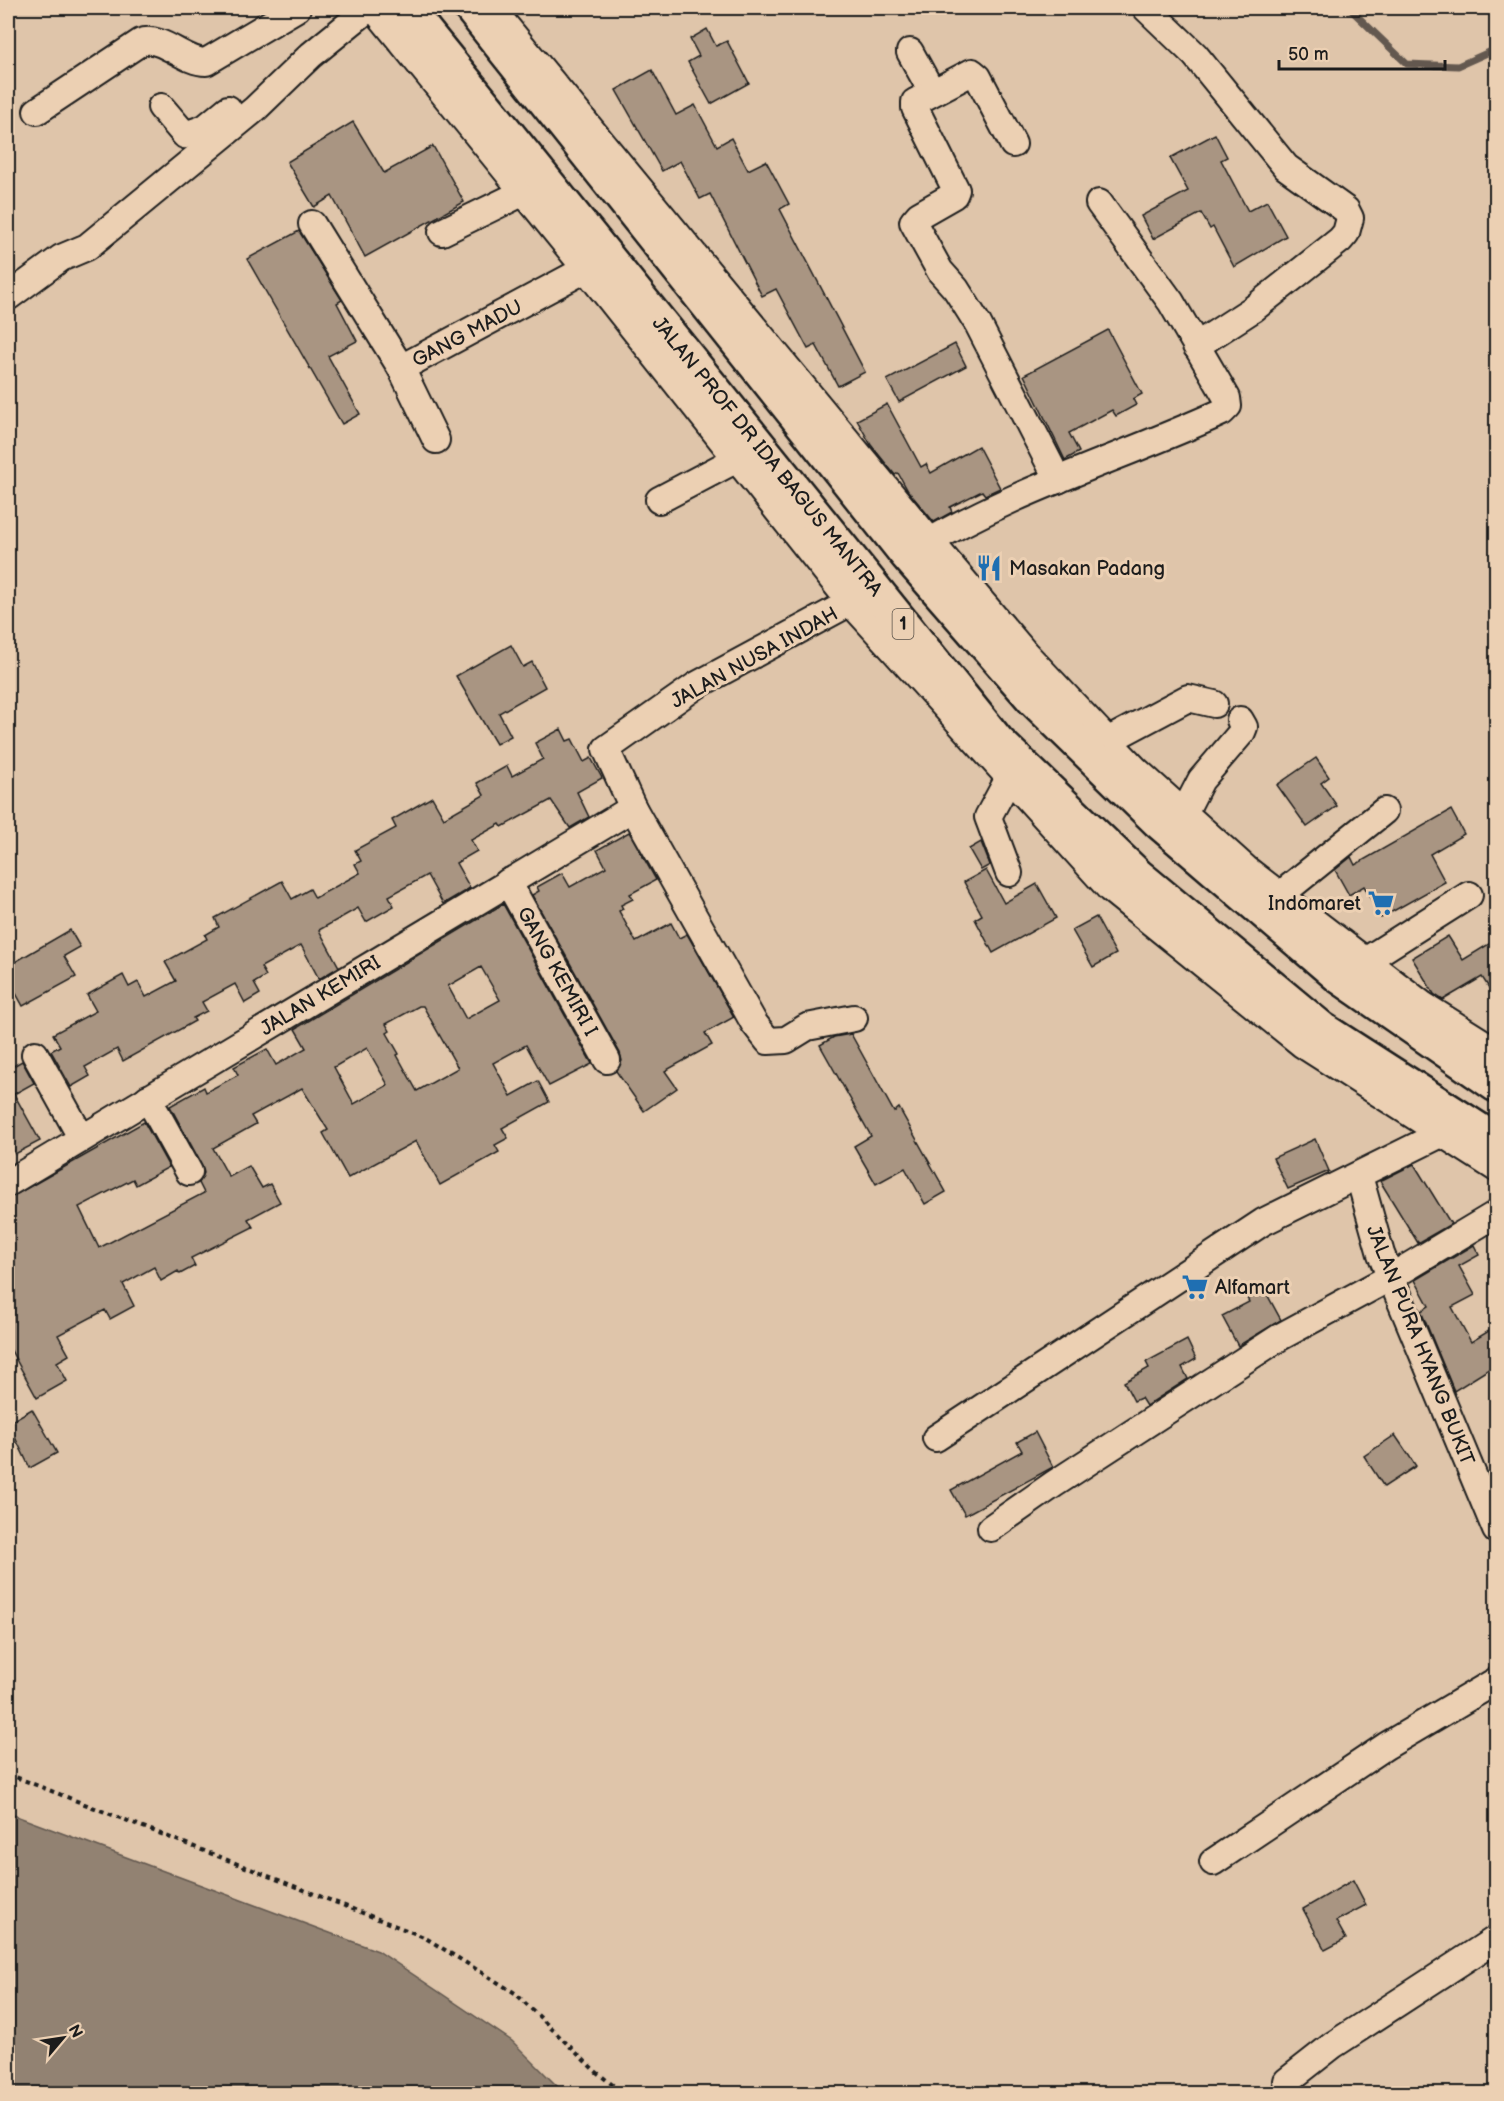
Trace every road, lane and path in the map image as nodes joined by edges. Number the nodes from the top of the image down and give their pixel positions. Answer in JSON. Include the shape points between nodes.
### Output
{"nodes":[{"id":1,"x":297,"y":8,"type":"edge"},
{"id":2,"x":347,"y":8,"type":"edge"},
{"id":3,"x":369,"y":8,"type":"edge"},
{"id":4,"x":374,"y":8,"type":"edge"},
{"id":5,"x":406,"y":8,"type":"edge"},
{"id":6,"x":471,"y":8,"type":"edge"},
{"id":7,"x":492,"y":8,"type":"edge"},
{"id":8,"x":1146,"y":8,"type":"edge"},
{"id":9,"x":910,"y":52,"type":"dead end"},
{"id":10,"x":535,"y":74,"type":"junction"},
{"id":11,"x":932,"y":92,"type":"junction"},
{"id":12,"x":161,"y":107,"type":"dead end"},
{"id":13,"x":37,"y":111,"type":"dead end"},
{"id":14,"x":1013,"y":144,"type":"dead end"},
{"id":15,"x":524,"y":192,"type":"junction"},
{"id":16,"x":1099,"y":203,"type":"dead end"},
{"id":17,"x":312,"y":224,"type":"dead end"},
{"id":18,"x":442,"y":232,"type":"dead end"},
{"id":19,"x":586,"y":269,"type":"junction"},
{"id":20,"x":8,"y":297,"type":"edge"},
{"id":21,"x":1196,"y":346,"type":"junction"},
{"id":22,"x":401,"y":368,"type":"junction"},
{"id":23,"x":436,"y":440,"type":"dead end"},
{"id":24,"x":737,"y":459,"type":"junction"},
{"id":25,"x":1058,"y":480,"type":"junction"},
{"id":26,"x":659,"y":500,"type":"dead end"},
{"id":27,"x":919,"y":548,"type":"junction"},
{"id":28,"x":863,"y":596,"type":"junction"},
{"id":29,"x":1214,"y":704,"type":"dead end"},
{"id":30,"x":1240,"y":720,"type":"dead end"},
{"id":31,"x":1098,"y":746,"type":"junction"},
{"id":32,"x":1009,"y":778,"type":"junction"},
{"id":33,"x":633,"y":808,"type":"junction"},
{"id":34,"x":1383,"y":811,"type":"dead end"},
{"id":35,"x":1184,"y":813,"type":"junction"},
{"id":36,"x":1010,"y":873,"type":"dead end"},
{"id":37,"x":508,"y":882,"type":"junction"},
{"id":38,"x":1280,"y":895,"type":"junction"},
{"id":39,"x":1469,"y":895,"type":"dead end"},
{"id":40,"x":1365,"y":961,"type":"junction"},
{"id":41,"x":854,"y":1018,"type":"dead end"},
{"id":42,"x":1497,"y":1051,"type":"edge"},
{"id":43,"x":35,"y":1054,"type":"dead end"},
{"id":44,"x":607,"y":1060,"type":"dead end"},
{"id":45,"x":1497,"y":1085,"type":"edge"},
{"id":46,"x":148,"y":1098,"type":"junction"},
{"id":47,"x":1441,"y":1134,"type":"junction"},
{"id":48,"x":81,"y":1137,"type":"junction"},
{"id":49,"x":1497,"y":1141,"type":"edge"},
{"id":50,"x":1497,"y":1168,"type":"edge"},
{"id":51,"x":189,"y":1172,"type":"dead end"},
{"id":52,"x":1359,"y":1176,"type":"junction"},
{"id":53,"x":8,"y":1183,"type":"edge"},
{"id":54,"x":1497,"y":1214,"type":"edge"},
{"id":55,"x":1391,"y":1277,"type":"junction"},
{"id":56,"x":936,"y":1438,"type":"dead end"},
{"id":57,"x":991,"y":1528,"type":"dead end"},
{"id":58,"x":1497,"y":1530,"type":"edge"},
{"id":59,"x":1497,"y":1681,"type":"edge"},
{"id":60,"x":8,"y":1774,"type":"edge"},
{"id":61,"x":1213,"y":1862,"type":"dead end"},
{"id":62,"x":1497,"y":1939,"type":"edge"},
{"id":63,"x":1287,"y":2081,"type":"dead end"},
{"id":64,"x":624,"y":2094,"type":"edge"}],
"edges":[{"from":1,"to":13,"type":"street","via":[[206,62],[191,61],[152,40],[141,42]]},
{"from":2,"to":12,"type":"street","via":[[205,128],[185,135]]},
{"from":3,"to":20,"type":"street","via":[[311,55],[255,110],[87,247],[61,258]]},
{"from":4,"to":15,"type":"street"},
{"from":5,"to":28,"type":"highway","name":"JALAN PROF DR IDA BAGUS MANTRA","number":"1"},
{"from":6,"to":10,"type":"highway"},
{"from":7,"to":10,"type":"street"},
{"from":8,"to":21,"type":"street","via":[[1195,55],[1286,167],[1346,210],[1350,218],[1340,240],[1253,309]]},
{"from":9,"to":11,"type":"street"},
{"from":10,"to":27,"type":"highway"},
{"from":11,"to":14,"type":"street","via":[[975,73]]},
{"from":11,"to":25,"type":"street","via":[[914,104],[956,193],[915,218],[914,226],[978,324]]},
{"from":15,"to":18,"type":"street"},
{"from":15,"to":19,"type":"street"},
{"from":16,"to":21,"type":"street","via":[[1172,302]]},
{"from":17,"to":22,"type":"street","name":"GANG MADU"},
{"from":19,"to":22,"type":"street","name":"GANG MADU"},
{"from":19,"to":24,"type":"street"},
{"from":21,"to":25,"type":"street","via":[[1227,398],[1228,406],[1222,412]]},
{"from":22,"to":23,"type":"street"},
{"from":24,"to":26,"type":"street"},
{"from":24,"to":28,"type":"street"},
{"from":25,"to":27,"type":"street"},
{"from":27,"to":31,"type":"highway","via":[[1033,699]]},
{"from":28,"to":32,"type":"street"},
{"from":28,"to":33,"type":"street","name":"JALAN NUSA INDAH","via":[[697,685],[606,750]]},
{"from":28,"to":49,"type":"highway","name":"JALAN PROF DR IDA BAGUS MANTRA","number":"1","via":[[998,742],[1137,875],[1322,1029]]},
{"from":29,"to":31,"type":"street","via":[[1188,698]]},
{"from":30,"to":35,"type":"street","via":[[1242,732],[1201,780]]},
{"from":31,"to":35,"type":"street"},
{"from":31,"to":45,"type":"highway","via":[[1158,821],[1340,977]]},
{"from":32,"to":36,"type":"street","via":[[988,817]]},
{"from":32,"to":47,"type":"street","via":[[1110,889],[1302,1044]]},
{"from":33,"to":37,"type":"street","name":"JALAN KEMIRI"},
{"from":33,"to":41,"type":"street","via":[[754,1023],[768,1041],[786,1040],[807,1027]]},
{"from":34,"to":38,"type":"street"},
{"from":35,"to":38,"type":"street"},
{"from":37,"to":44,"type":"street","name":"GANG KEMIRI I"},
{"from":37,"to":46,"type":"street","name":"JALAN KEMIRI"},
{"from":38,"to":40,"type":"street"},
{"from":39,"to":40,"type":"street"},
{"from":40,"to":42,"type":"street","via":[[1423,1005]]},
{"from":43,"to":48,"type":"street"},
{"from":46,"to":48,"type":"street","name":"JALAN KEMIRI"},
{"from":46,"to":51,"type":"street"},
{"from":47,"to":50,"type":"street"},
{"from":47,"to":52,"type":"street"},
{"from":48,"to":53,"type":"street","name":"JALAN KEMIRI"},
{"from":52,"to":55,"type":"street","name":"JALAN PURA HYANG BUKIT","via":[[1365,1207]]},
{"from":52,"to":56,"type":"street","via":[[1263,1222]]},
{"from":54,"to":55,"type":"street"},
{"from":55,"to":57,"type":"street","via":[[1239,1363]]},
{"from":55,"to":58,"type":"street","name":"JALAN PURA HYANG BUKIT"},
{"from":59,"to":61,"type":"street","via":[[1386,1746]]},
{"from":60,"to":64,"type":"path","via":[[424,1937],[515,1993]]},
{"from":62,"to":63,"type":"street","via":[[1333,2045]]}]}
